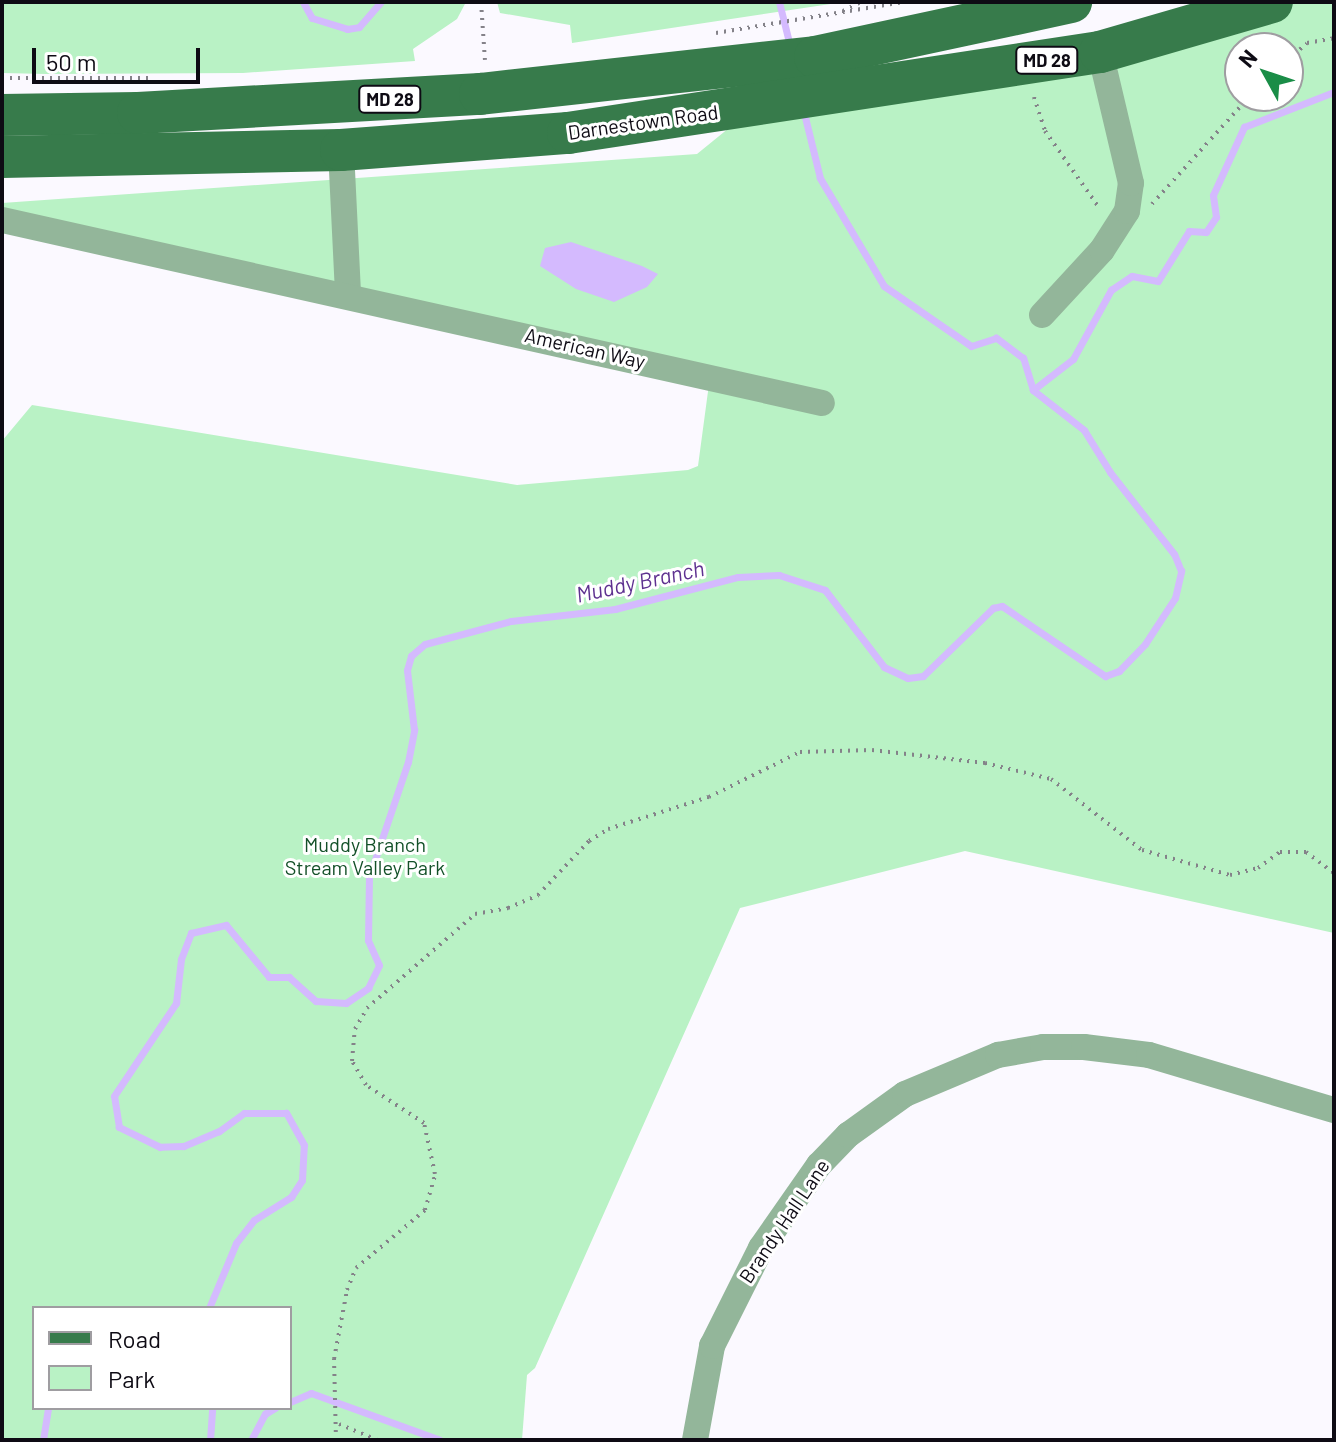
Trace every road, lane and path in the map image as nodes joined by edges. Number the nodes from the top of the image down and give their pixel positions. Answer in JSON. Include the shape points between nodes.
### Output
{"nodes":[{"id":1,"x":481,"y":2,"type":"edge"},
{"id":2,"x":861,"y":2,"type":"edge"},
{"id":3,"x":903,"y":2,"type":"edge"},
{"id":4,"x":1071,"y":2,"type":"edge"},
{"id":5,"x":1272,"y":2,"type":"edge"},
{"id":6,"x":837,"y":14,"type":"junction"},
{"id":7,"x":1334,"y":38,"type":"edge"},
{"id":8,"x":1304,"y":46,"type":"edge"},
{"id":9,"x":1100,"y":52,"type":"junction"},
{"id":10,"x":485,"y":60,"type":"dead end"},
{"id":11,"x":796,"y":60,"type":"junction"},
{"id":12,"x":1034,"y":97,"type":"dead end"},
{"id":13,"x":1235,"y":112,"type":"edge"},
{"id":14,"x":2,"y":115,"type":"edge"},
{"id":15,"x":341,"y":150,"type":"junction"},
{"id":16,"x":2,"y":157,"type":"edge"},
{"id":17,"x":1127,"y":211,"type":"junction"},
{"id":18,"x":2,"y":220,"type":"edge"},
{"id":19,"x":348,"y":294,"type":"junction"},
{"id":20,"x":1042,"y":315,"type":"dead end"},
{"id":21,"x":822,"y":403,"type":"dead end"},
{"id":22,"x":1334,"y":873,"type":"edge"},
{"id":23,"x":1334,"y":1110,"type":"edge"},
{"id":24,"x":339,"y":1424,"type":"junction"},
{"id":25,"x":336,"y":1440,"type":"edge"},
{"id":26,"x":377,"y":1440,"type":"edge"},
{"id":27,"x":695,"y":1440,"type":"edge"}],
"edges":[{"from":1,"to":10,"type":"path"},
{"from":2,"to":6,"type":"path"},
{"from":3,"to":6,"type":"path"},
{"from":4,"to":11,"type":"main road","name":"Darnestown Road","number":"MD 28"},
{"from":5,"to":9,"type":"main road","name":"Darnestown Road","number":"MD 28"},
{"from":6,"to":11,"type":"path"},
{"from":7,"to":8,"type":"path"},
{"from":9,"to":11,"type":"main road","name":"Darnestown Road","number":"MD 28"},
{"from":9,"to":17,"type":"street","via":[[1131,183]]},
{"from":11,"to":11,"type":"path"},
{"from":11,"to":14,"type":"main road","name":"Darnestown Road","number":"MD 28","via":[[480,94]]},
{"from":11,"to":15,"type":"main road","name":"Darnestown Road","number":"MD 28","via":[[568,133]]},
{"from":12,"to":17,"type":"path","via":[[1045,131],[1100,210],[1113,216]]},
{"from":13,"to":17,"type":"path","via":[[1151,205]]},
{"from":15,"to":16,"type":"main road","name":"Darnestown Road","number":"MD 28"},
{"from":15,"to":19,"type":"street"},
{"from":17,"to":20,"type":"street","via":[[1102,250]]},
{"from":18,"to":19,"type":"street","name":"American Way"},
{"from":19,"to":21,"type":"street","name":"American Way"},
{"from":22,"to":24,"type":"path","via":[[1306,852],[1280,852],[1258,868],[1230,875],[1142,850],[1051,779],[985,763],[872,750],[800,752],[709,797],[608,829],[589,841],[538,895],[475,914],[367,1008],[355,1029],[352,1061],[366,1085],[424,1123],[435,1174],[425,1210],[356,1268],[347,1290],[334,1359]]},
{"from":23,"to":27,"type":"street","name":"Brandy Hall Lane","via":[[1149,1055],[1084,1047],[998,1055],[905,1094],[848,1135],[819,1165],[761,1248],[712,1346]]},
{"from":24,"to":25,"type":"path"},
{"from":24,"to":26,"type":"path"}]}
